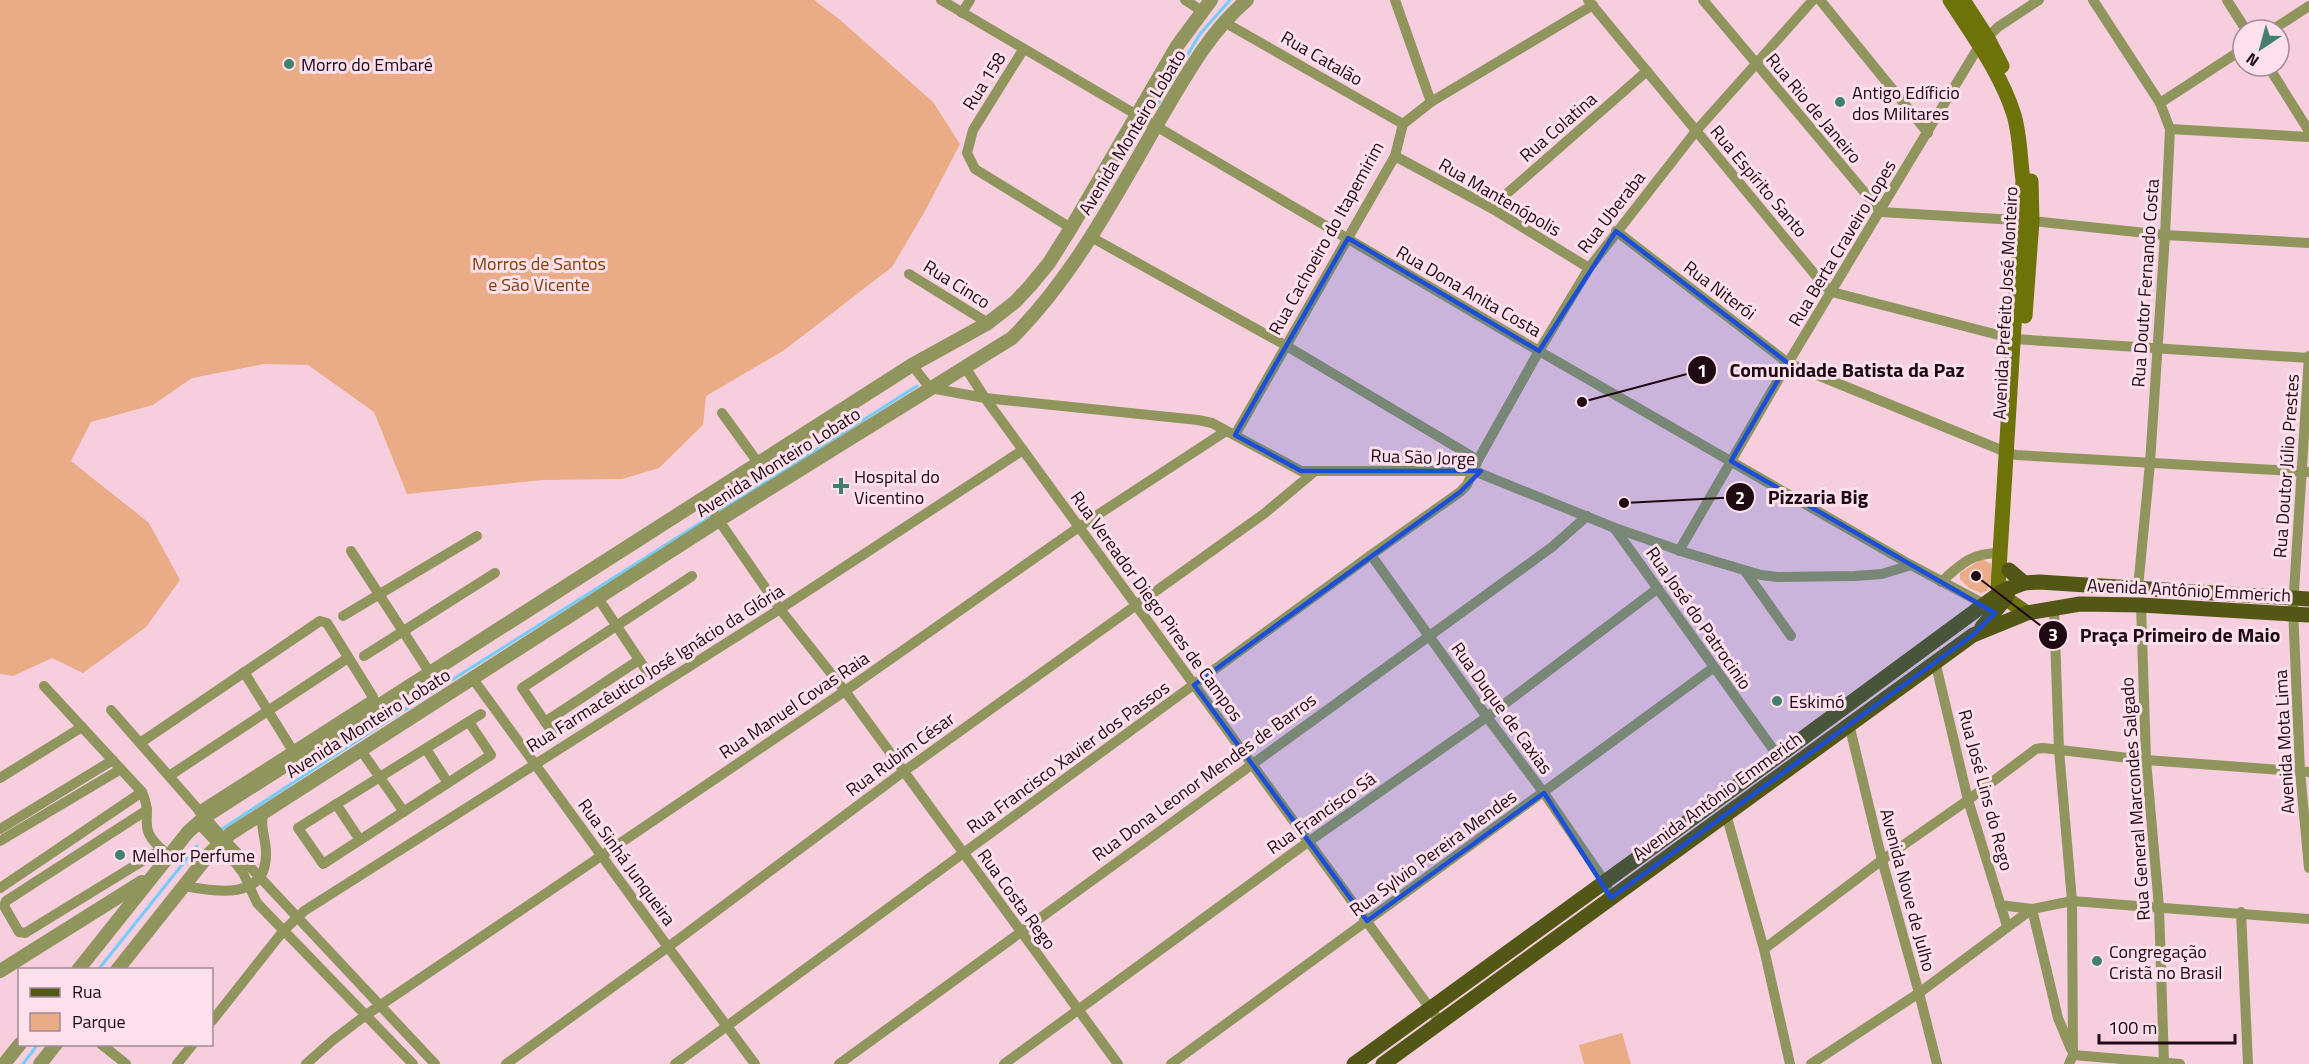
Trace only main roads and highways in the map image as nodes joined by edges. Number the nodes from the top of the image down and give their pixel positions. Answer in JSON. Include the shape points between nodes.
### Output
{"nodes":[{"id":1,"x":1950,"y":0,"type":"edge"},
{"id":2,"x":1963,"y":0,"type":"edge"},
{"id":3,"x":1983,"y":42,"type":"junction"},
{"id":4,"x":2011,"y":453,"type":"junction"},
{"id":5,"x":2004,"y":571,"type":"junction"},
{"id":6,"x":2010,"y":590,"type":"junction"},
{"id":7,"x":2301,"y":599,"type":"edge"},
{"id":8,"x":1990,"y":609,"type":"junction"},
{"id":9,"x":2026,"y":613,"type":"junction"},
{"id":10,"x":2301,"y":615,"type":"edge"},
{"id":11,"x":1973,"y":635,"type":"junction"},
{"id":12,"x":1530,"y":937,"type":"junction"},
{"id":13,"x":1541,"y":951,"type":"junction"},
{"id":14,"x":1354,"y":1064,"type":"edge"},
{"id":15,"x":1383,"y":1064,"type":"edge"}],
"edges":[{"from":1,"to":3,"type":"main road","name":"Avenida Prefeito José Monteiro"},
{"from":2,"to":3,"type":"main road","name":"Avenida Prefeito José Monteiro"},
{"from":3,"to":4,"type":"main road","name":"Avenida Prefeito José Monteiro","via":[[2023,111],[2031,175]]},
{"from":4,"to":5,"type":"main road","name":"Avenida Prefeito José Monteiro"},
{"from":4,"to":5,"type":"main road","name":"Avenida Prefeito José Monteiro","via":[[2000,552]]},
{"from":5,"to":6,"type":"main road"},
{"from":5,"to":6,"type":"main road","via":[[1998,586]]},
{"from":6,"to":7,"type":"main road","name":"Avenida Antônio Emmerich","via":[[2061,583]]},
{"from":6,"to":8,"type":"main road"},
{"from":6,"to":9,"type":"main road"},
{"from":8,"to":11,"type":"main road"},
{"from":8,"to":12,"type":"main road","name":"Avenida Antônio Emmerich","via":[[1778,756]]},
{"from":9,"to":10,"type":"main road","name":"Avenida Antônio Emmerich","via":[[2092,603]]},
{"from":9,"to":11,"type":"main road","name":"Avenida Antônio Emmerich"},
{"from":11,"to":13,"type":"main road","name":"Avenida Antônio Emmerich"},
{"from":12,"to":13,"type":"main road"},
{"from":12,"to":14,"type":"main road","name":"Avenida Antônio Emmerich"},
{"from":13,"to":15,"type":"main road","name":"Avenida Antônio Emmerich"}]}
